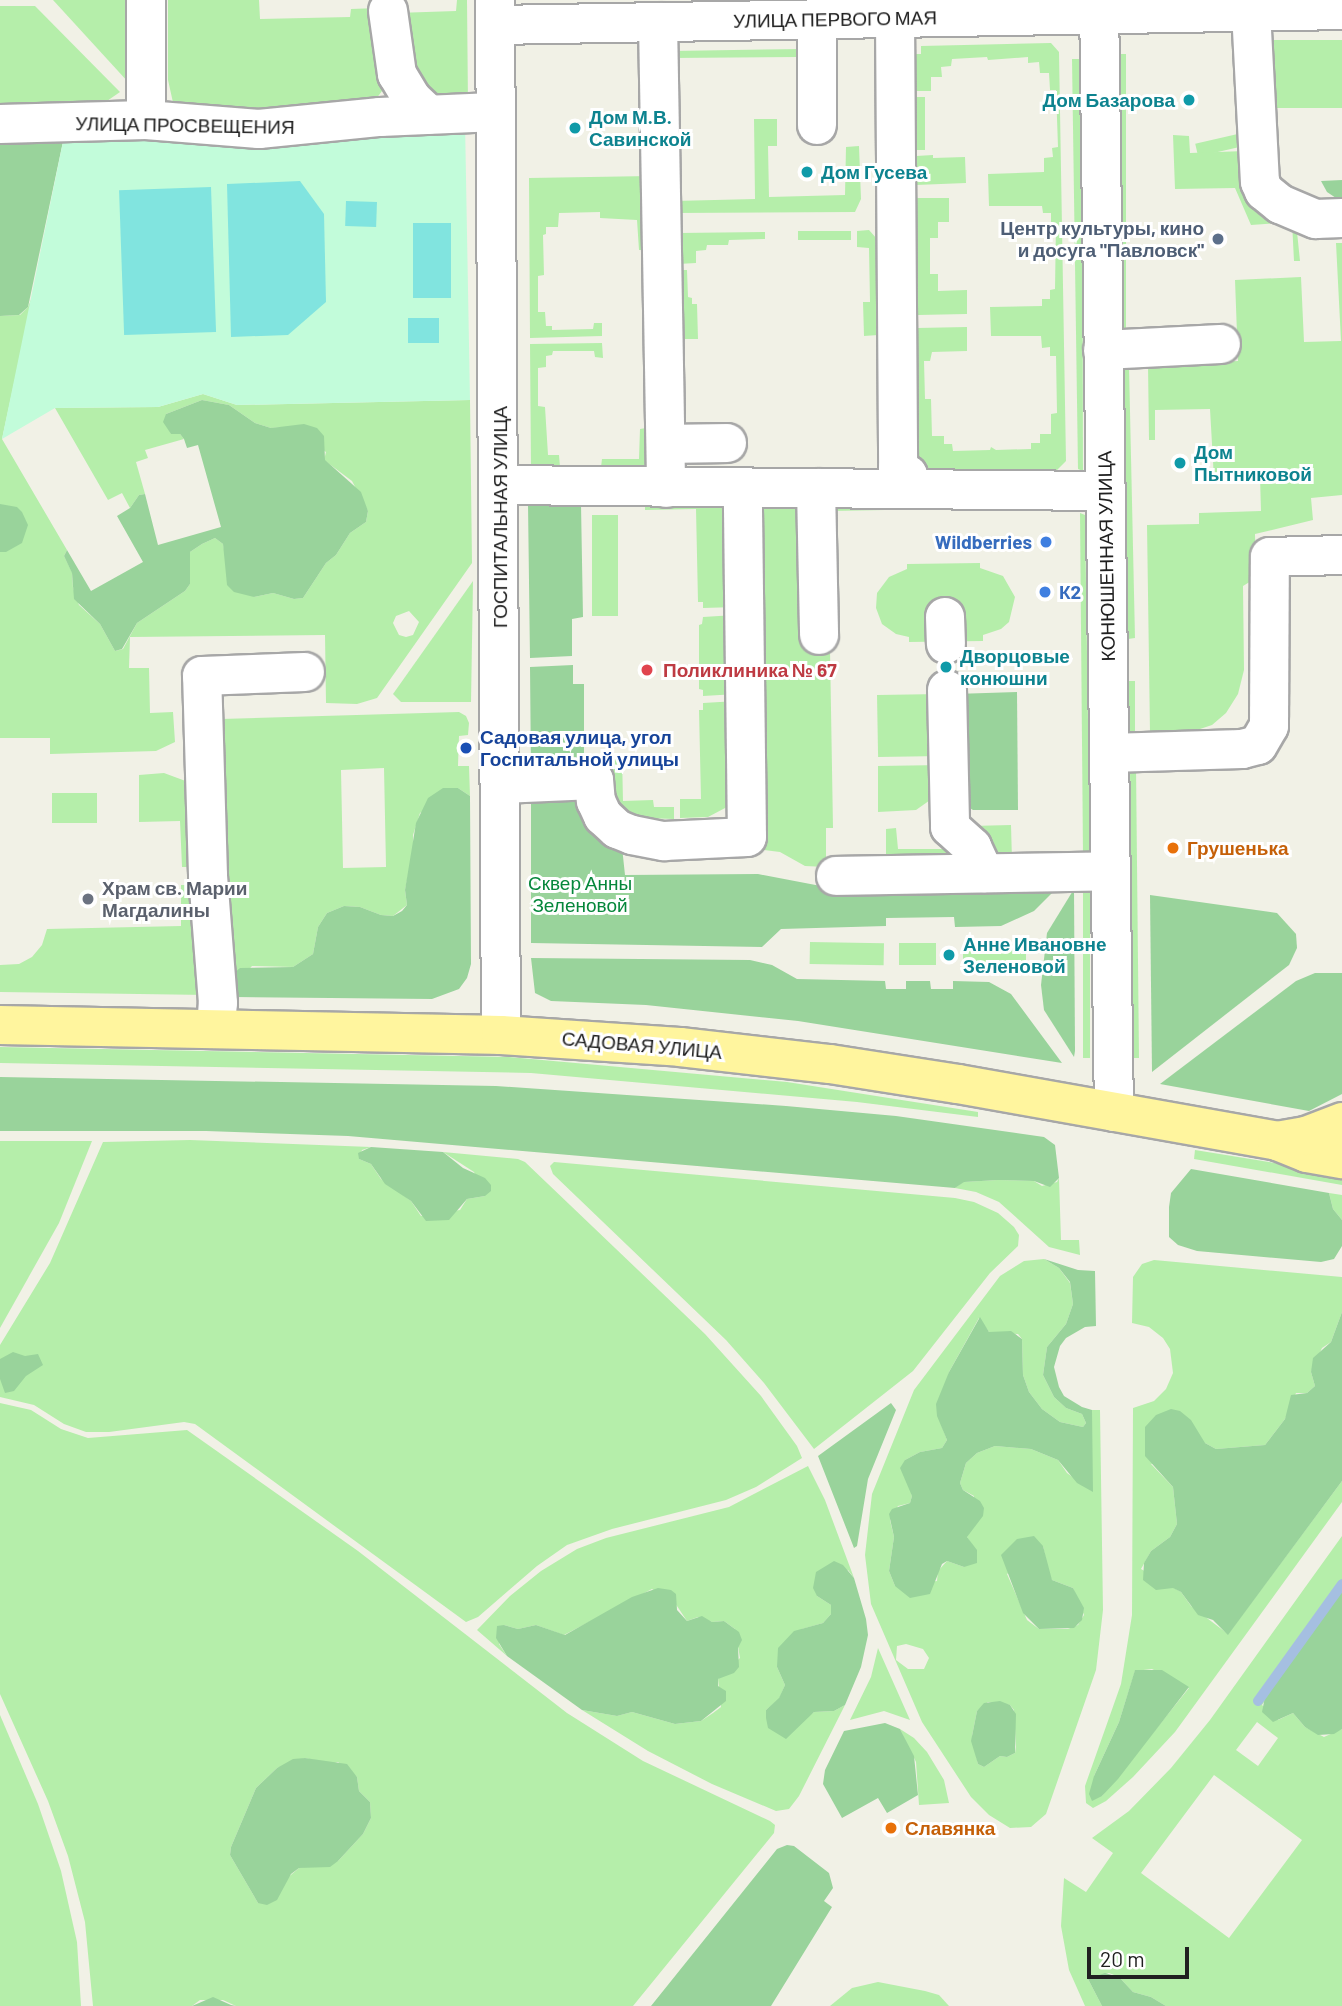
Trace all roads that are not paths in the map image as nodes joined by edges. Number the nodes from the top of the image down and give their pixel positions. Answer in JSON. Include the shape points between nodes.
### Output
{"nodes":[{"id":1,"x":146,"y":0,"type":"edge"},
{"id":2,"x":1099,"y":6,"type":"edge"},
{"id":3,"x":1342,"y":10,"type":"edge"},
{"id":4,"x":388,"y":11,"type":"dead end"},
{"id":5,"x":1251,"y":11,"type":"junction"},
{"id":6,"x":495,"y":13,"type":"edge"},
{"id":7,"x":895,"y":18,"type":"junction"},
{"id":8,"x":817,"y":20,"type":"junction"},
{"id":9,"x":658,"y":22,"type":"junction"},
{"id":10,"x":496,"y":112,"type":"junction"},
{"id":11,"x":429,"y":115,"type":"junction"},
{"id":12,"x":146,"y":120,"type":"junction"},
{"id":13,"x":0,"y":124,"type":"edge"},
{"id":14,"x":817,"y":125,"type":"dead end"},
{"id":15,"x":1342,"y":218,"type":"edge"},
{"id":16,"x":1220,"y":344,"type":"dead end"},
{"id":17,"x":1103,"y":350,"type":"junction"},
{"id":18,"x":727,"y":443,"type":"dead end"},
{"id":19,"x":666,"y":444,"type":"junction"},
{"id":20,"x":500,"y":485,"type":"junction"},
{"id":21,"x":666,"y":488,"type":"junction"},
{"id":22,"x":743,"y":488,"type":"junction"},
{"id":23,"x":816,"y":488,"type":"junction"},
{"id":24,"x":908,"y":488,"type":"junction"},
{"id":25,"x":1104,"y":491,"type":"junction"},
{"id":26,"x":1342,"y":555,"type":"edge"},
{"id":27,"x":819,"y":635,"type":"dead end"},
{"id":28,"x":305,"y":672,"type":"dead end"},
{"id":29,"x":947,"y":690,"type":"dead end"},
{"id":30,"x":1109,"y":753,"type":"junction"},
{"id":31,"x":501,"y":784,"type":"junction"},
{"id":32,"x":1110,"y":871,"type":"junction"},
{"id":33,"x":984,"y":873,"type":"junction"},
{"id":34,"x":836,"y":876,"type":"dead end"},
{"id":35,"x":0,"y":1025,"type":"edge"},
{"id":36,"x":216,"y":1029,"type":"junction"},
{"id":37,"x":501,"y":1035,"type":"junction"},
{"id":38,"x":1114,"y":1112,"type":"junction"},
{"id":39,"x":1342,"y":1122,"type":"edge"},
{"id":40,"x":1277,"y":1141,"type":"junction"},
{"id":41,"x":1342,"y":1159,"type":"edge"}],
"edges":[{"from":1,"to":12,"type":"street"},
{"from":2,"to":5,"type":"street","name":"УЛИЦА ПЕРВОГО МАЯ"},
{"from":2,"to":7,"type":"street","name":"УЛИЦА ПЕРВОГО МАЯ"},
{"from":2,"to":17,"type":"street","name":"КОНЮШЕННАЯ УЛИЦА"},
{"from":3,"to":5,"type":"street","name":"УЛИЦА ПЕРВОГО МАЯ"},
{"from":4,"to":11,"type":"street","via":[[397,74],[412,99]]},
{"from":5,"to":15,"type":"street","via":[[1260,182],[1280,204],[1316,219]]},
{"from":6,"to":9,"type":"street","name":"УЛИЦА ПЕРВОГО МАЯ"},
{"from":6,"to":10,"type":"street","name":"ГОСПИТАЛЬНАЯ УЛИЦА"},
{"from":7,"to":8,"type":"street","name":"УЛИЦА ПЕРВОГО МАЯ"},
{"from":7,"to":24,"type":"street","via":[[898,468],[908,475]]},
{"from":8,"to":9,"type":"street","name":"УЛИЦА ПЕРВОГО МАЯ"},
{"from":8,"to":14,"type":"street"},
{"from":9,"to":19,"type":"street"},
{"from":10,"to":11,"type":"street","name":"УЛИЦА ПРОСВЕЩЕНИЯ"},
{"from":10,"to":20,"type":"street","name":"ГОСПИТАЛЬНАЯ УЛИЦА"},
{"from":11,"to":12,"type":"street","name":"УЛИЦА ПРОСВЕЩЕНИЯ","via":[[270,128]]},
{"from":12,"to":13,"type":"street","name":"УЛИЦА ПРОСВЕЩЕНИЯ"},
{"from":16,"to":17,"type":"street"},
{"from":17,"to":25,"type":"street","name":"КОНЮШЕННАЯ УЛИЦА"},
{"from":18,"to":19,"type":"street"},
{"from":19,"to":21,"type":"street"},
{"from":20,"to":21,"type":"street"},
{"from":20,"to":31,"type":"street","name":"ГОСПИТАЛЬНАЯ УЛИЦА"},
{"from":21,"to":22,"type":"street"},
{"from":22,"to":23,"type":"street"},
{"from":22,"to":31,"type":"street","via":[[747,837],[664,841],[632,835],[603,816],[594,780]]},
{"from":23,"to":24,"type":"street"},
{"from":23,"to":27,"type":"street"},
{"from":24,"to":25,"type":"street"},
{"from":25,"to":30,"type":"street","name":"КОНЮШЕННАЯ УЛИЦА"},
{"from":26,"to":30,"type":"street","via":[[1270,557],[1269,726],[1258,745]]},
{"from":28,"to":36,"type":"street","via":[[202,676],[190,762],[208,876]]},
{"from":29,"to":33,"type":"street","via":[[950,827],[972,847]]},
{"from":30,"to":32,"type":"street","name":"КОНЮШЕННАЯ УЛИЦА"},
{"from":31,"to":37,"type":"street","name":"ГОСПИТАЛЬНАЯ УЛИЦА"},
{"from":32,"to":33,"type":"street"},
{"from":32,"to":38,"type":"street","name":"КОНЮШЕННАЯ УЛИЦА"},
{"from":33,"to":34,"type":"street"},
{"from":35,"to":36,"type":"main road","name":"САДОВАЯ УЛИЦА"},
{"from":36,"to":37,"type":"main road","name":"САДОВАЯ УЛИЦА"},
{"from":37,"to":38,"type":"main road","name":"САДОВАЯ УЛИЦА","via":[[830,1063]]},
{"from":38,"to":40,"type":"main road","name":"САДОВАЯ УЛИЦА"},
{"from":39,"to":40,"type":"main road","name":"САДОВАЯ УЛИЦА"},
{"from":40,"to":41,"type":"main road","name":"САДОВАЯ УЛИЦА","via":[[1307,1153]]}]}
